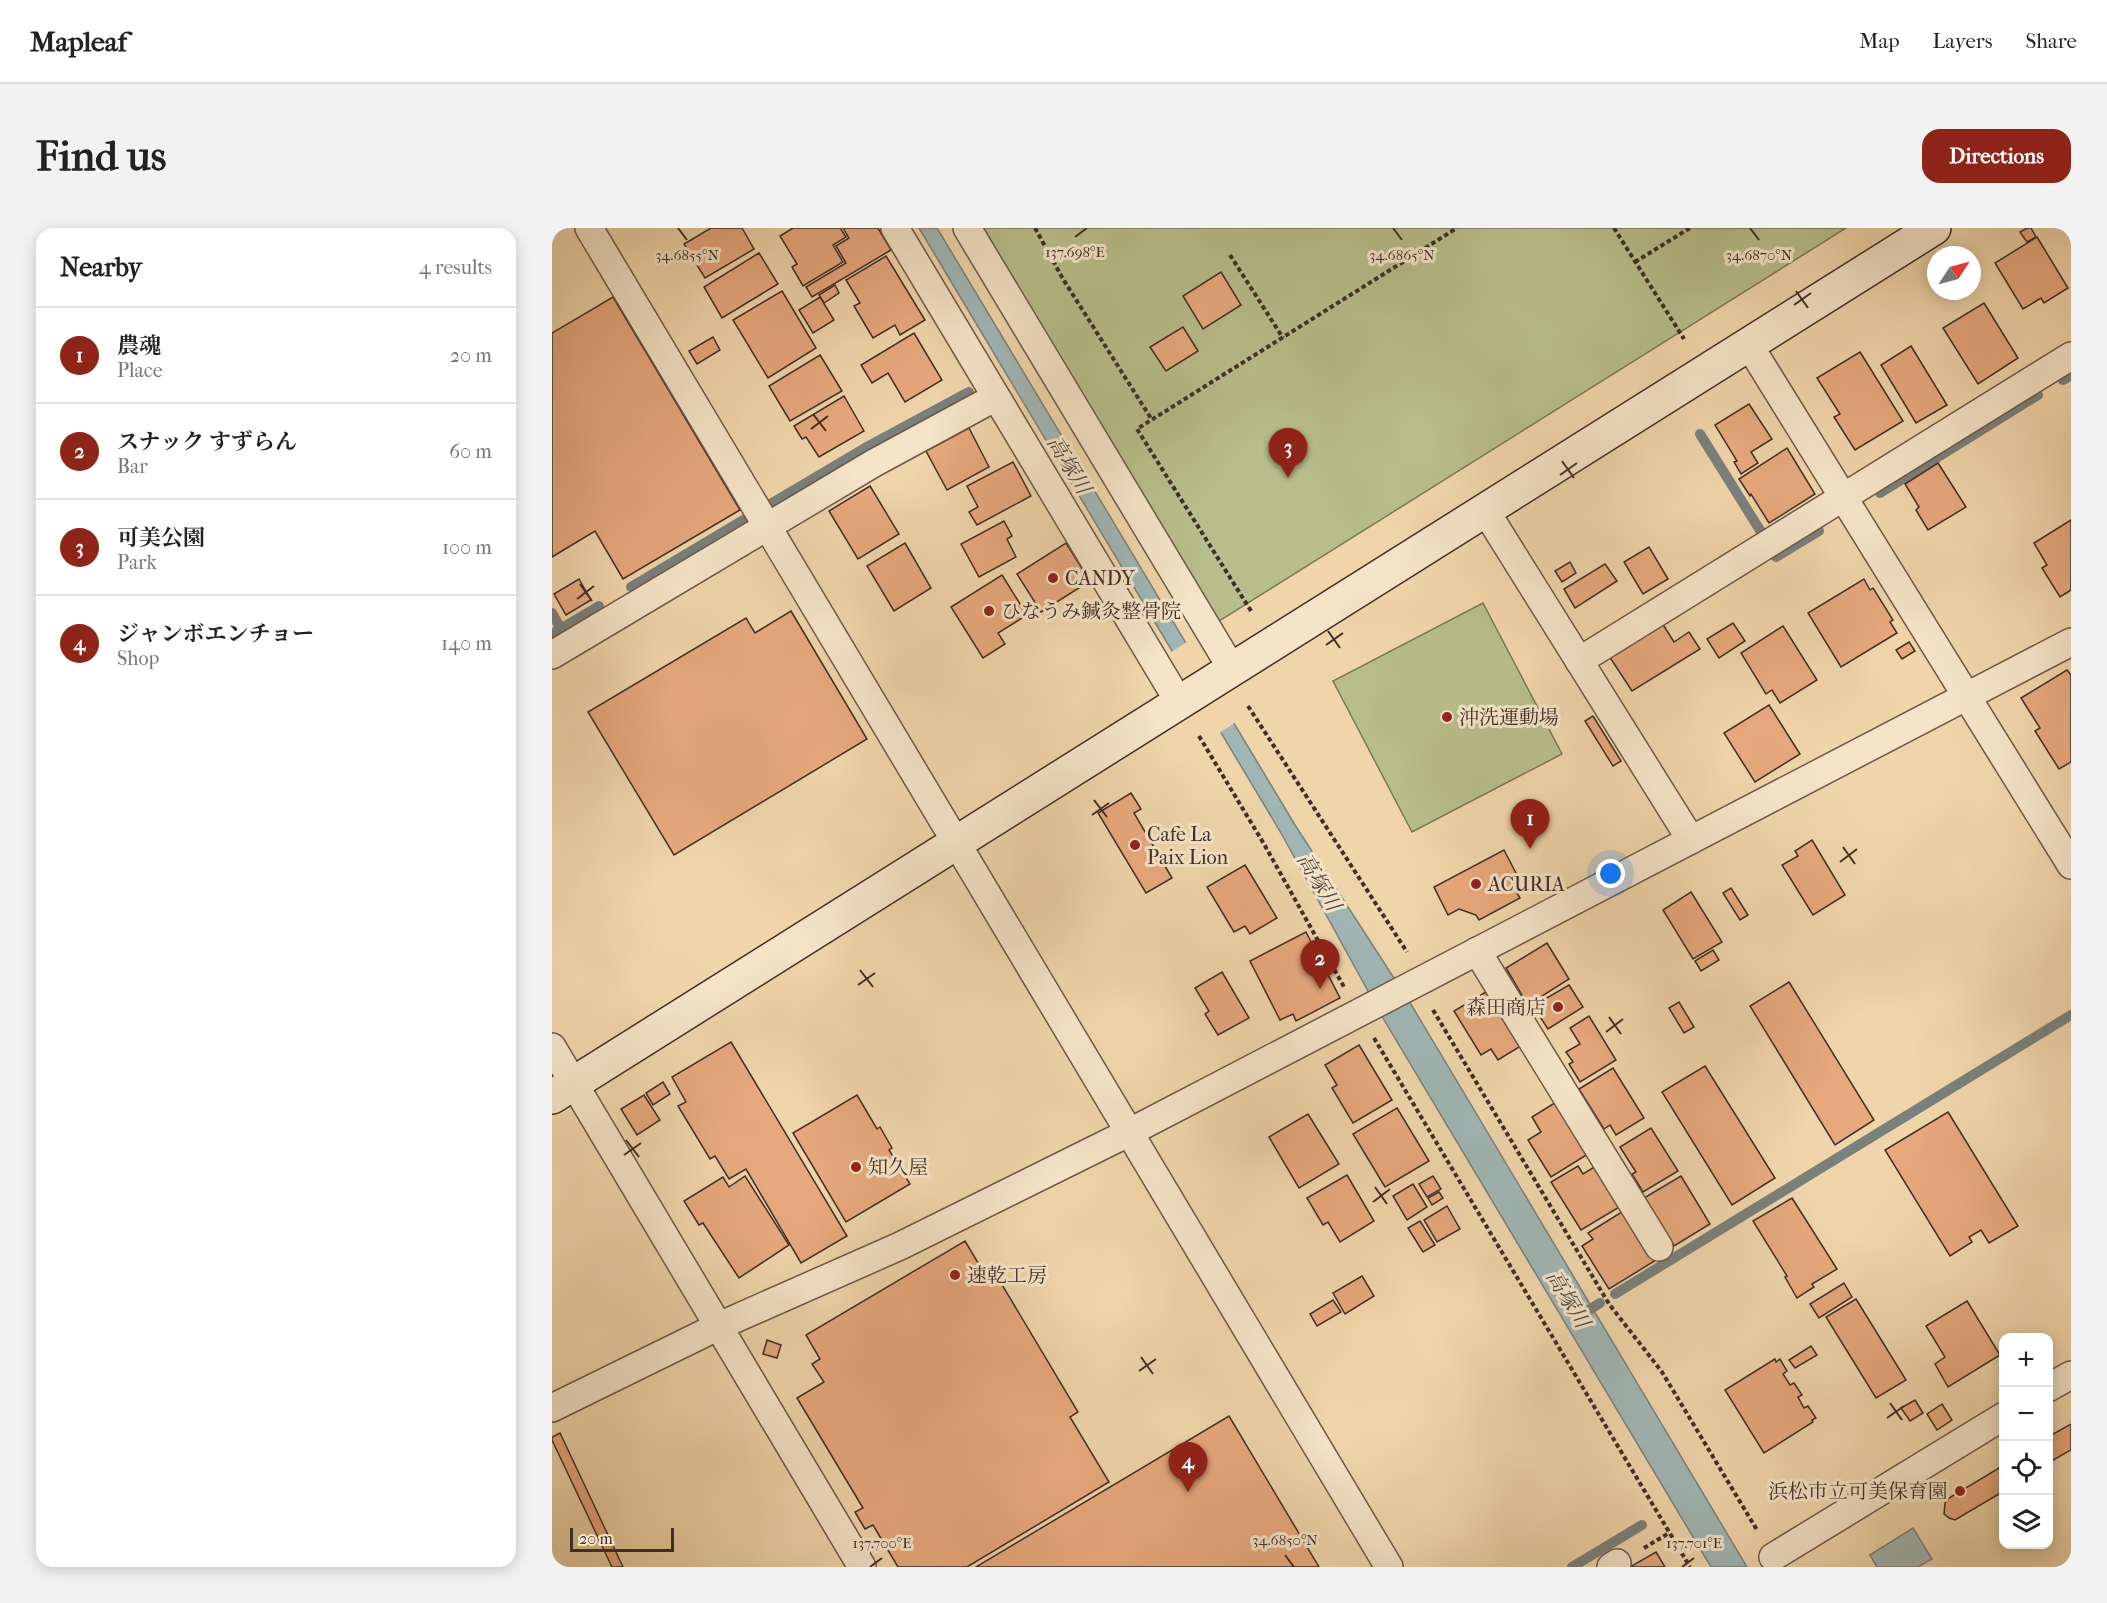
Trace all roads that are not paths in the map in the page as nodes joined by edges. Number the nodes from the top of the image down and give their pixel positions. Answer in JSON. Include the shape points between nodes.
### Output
{"nodes":[{"id":1,"x":589,"y":228,"type":"edge"},
{"id":2,"x":895,"y":228,"type":"edge"},
{"id":3,"x":967,"y":228,"type":"edge"},
{"id":4,"x":1934,"y":228,"type":"edge"},
{"id":5,"x":1749,"y":345,"type":"junction"},
{"id":6,"x":2071,"y":356,"type":"edge"},
{"id":7,"x":996,"y":397,"type":"junction"},
{"id":8,"x":1844,"y":497,"type":"junction"},
{"id":9,"x":1485,"y":510,"type":"junction"},
{"id":10,"x":767,"y":527,"type":"junction"},
{"id":11,"x":2071,"y":642,"type":"edge"},
{"id":12,"x":552,"y":655,"type":"edge"},
{"id":13,"x":1579,"y":661,"type":"junction"},
{"id":14,"x":1225,"y":673,"type":"junction"},
{"id":15,"x":1967,"y":696,"type":"junction"},
{"id":16,"x":1183,"y":700,"type":"junction"},
{"id":17,"x":1691,"y":840,"type":"junction"},
{"id":18,"x":956,"y":842,"type":"junction"},
{"id":19,"x":2071,"y":865,"type":"edge"},
{"id":20,"x":1478,"y":951,"type":"junction"},
{"id":21,"x":552,"y":1047,"type":"edge"},
{"id":22,"x":563,"y":1090,"type":"edge"},
{"id":23,"x":1130,"y":1132,"type":"junction"},
{"id":24,"x":1659,"y":1247,"type":"dead end"},
{"id":25,"x":718,"y":1326,"type":"junction"},
{"id":26,"x":2071,"y":1375,"type":"edge"},
{"id":27,"x":2051,"y":1387,"type":"edge"},
{"id":28,"x":552,"y":1408,"type":"edge"},
{"id":29,"x":1999,"y":1419,"type":"edge"},
{"id":30,"x":1773,"y":1557,"type":"road end"},
{"id":31,"x":862,"y":1567,"type":"edge"},
{"id":32,"x":1389,"y":1567,"type":"edge"}],
"edges":[{"from":1,"to":10,"type":"street"},
{"from":2,"to":7,"type":"street"},
{"from":3,"to":14,"type":"street"},
{"from":4,"to":5,"type":"street"},
{"from":5,"to":8,"type":"street"},
{"from":5,"to":9,"type":"street"},
{"from":6,"to":8,"type":"street"},
{"from":7,"to":10,"type":"street"},
{"from":7,"to":16,"type":"street"},
{"from":8,"to":13,"type":"street"},
{"from":8,"to":15,"type":"street"},
{"from":9,"to":13,"type":"street"},
{"from":9,"to":14,"type":"street"},
{"from":10,"to":12,"type":"street"},
{"from":10,"to":18,"type":"street"},
{"from":11,"to":15,"type":"street"},
{"from":13,"to":17,"type":"street"},
{"from":14,"to":16,"type":"street"},
{"from":15,"to":17,"type":"street"},
{"from":15,"to":19,"type":"street"},
{"from":16,"to":18,"type":"street"},
{"from":17,"to":20,"type":"street"},
{"from":18,"to":22,"type":"street"},
{"from":18,"to":23,"type":"street"},
{"from":20,"to":23,"type":"street"},
{"from":20,"to":24,"type":"street"},
{"from":21,"to":22,"type":"street"},
{"from":22,"to":25,"type":"street"},
{"from":23,"to":25,"type":"street","via":[[900,1245]]},
{"from":23,"to":32,"type":"street"},
{"from":25,"to":28,"type":"street"},
{"from":25,"to":31,"type":"street"},
{"from":26,"to":27,"type":"street"},
{"from":29,"to":30,"type":"street"}]}
